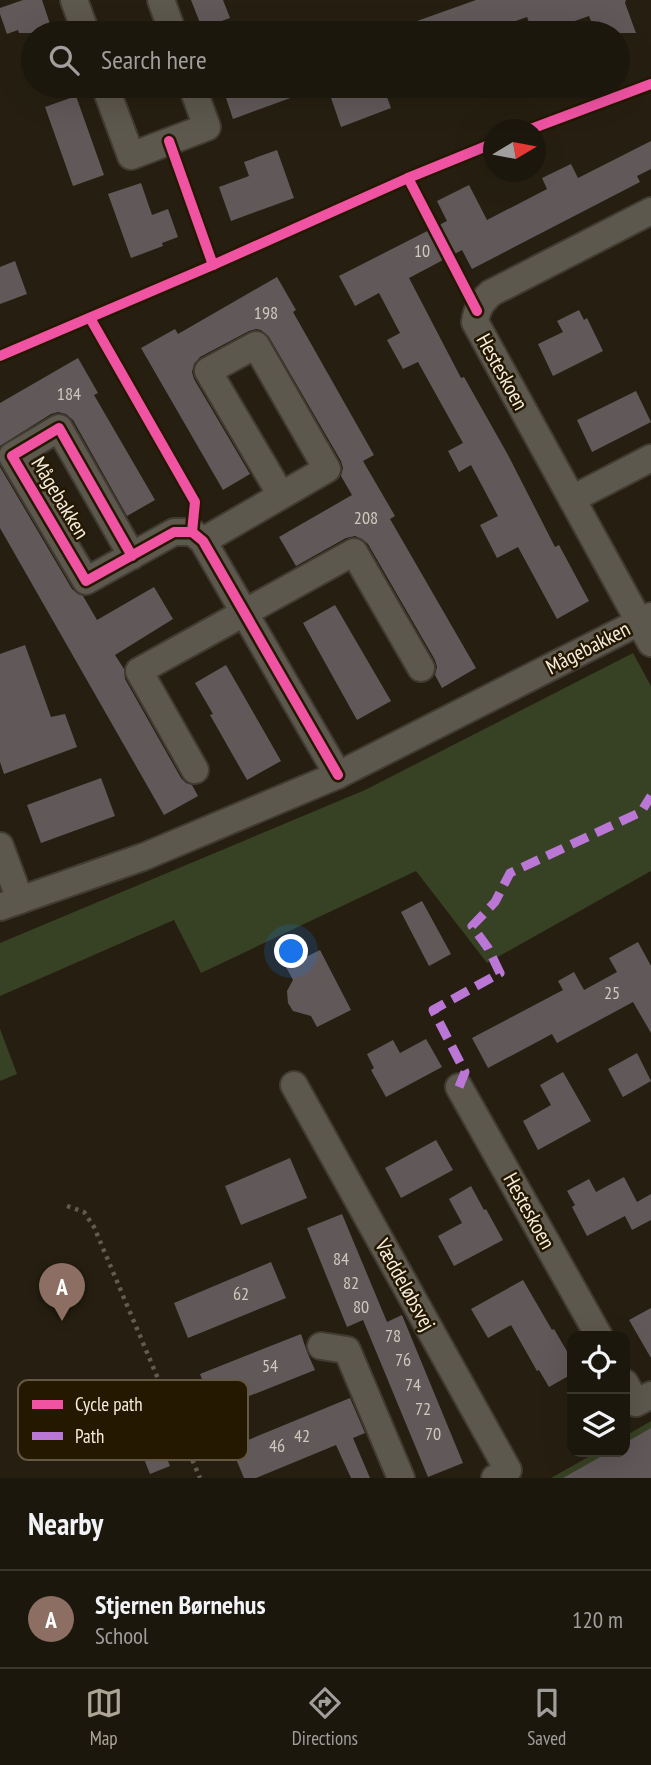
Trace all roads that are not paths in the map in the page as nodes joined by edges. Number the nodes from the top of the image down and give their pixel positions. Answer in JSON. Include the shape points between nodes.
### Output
{"nodes":[{"id":1,"x":74,"y":0,"type":"edge"},
{"id":2,"x":161,"y":0,"type":"edge"},
{"id":3,"x":82,"y":21,"type":"edge"},
{"id":4,"x":169,"y":21,"type":"edge"},
{"id":5,"x":109,"y":98,"type":"edge"},
{"id":6,"x":196,"y":98,"type":"edge"},
{"id":7,"x":651,"y":211,"type":"edge"},
{"id":8,"x":651,"y":457,"type":"edge"},
{"id":9,"x":281,"y":495,"type":"junction"},
{"id":10,"x":572,"y":499,"type":"junction"},
{"id":11,"x":202,"y":541,"type":"junction"},
{"id":12,"x":131,"y":556,"type":"junction"},
{"id":13,"x":244,"y":612,"type":"junction"},
{"id":14,"x":647,"y":627,"type":"edge"},
{"id":15,"x":421,"y":668,"type":"dead end"},
{"id":16,"x":195,"y":770,"type":"dead end"},
{"id":17,"x":338,"y":775,"type":"junction"},
{"id":18,"x":0,"y":846,"type":"edge"},
{"id":19,"x":143,"y":857,"type":"junction"},
{"id":20,"x":10,"y":904,"type":"edge"},
{"id":21,"x":0,"y":927,"type":"edge"},
{"id":22,"x":293,"y":1085,"type":"dead end"},
{"id":23,"x":459,"y":1087,"type":"dead end"},
{"id":24,"x":596,"y":1331,"type":"edge"},
{"id":25,"x":321,"y":1346,"type":"dead end"},
{"id":26,"x":630,"y":1392,"type":"edge"},
{"id":27,"x":651,"y":1395,"type":"edge"},
{"id":28,"x":401,"y":1478,"type":"edge"},
{"id":29,"x":495,"y":1478,"type":"edge"}],
"edges":[{"from":1,"to":3,"type":"street"},
{"from":2,"to":4,"type":"street"},
{"from":5,"to":6,"type":"street","via":[[131,156],[207,127]]},
{"from":7,"to":10,"type":"street","name":"Hesteskoen","via":[[491,293],[477,311],[479,332]]},
{"from":8,"to":10,"type":"street"},
{"from":9,"to":9,"type":"street","via":[[327,469],[257,345],[208,371]]},
{"from":9,"to":11,"type":"street"},
{"from":10,"to":14,"type":"street","name":"Hesteskoen"},
{"from":11,"to":12,"type":"street","name":"Mågebakken","via":[[192,532],[174,532]]},
{"from":11,"to":13,"type":"street"},
{"from":12,"to":12,"type":"street","name":"Mågebakken","via":[[59,428],[12,456],[86,580]]},
{"from":13,"to":15,"type":"street","via":[[354,552]]},
{"from":13,"to":16,"type":"street","via":[[139,670]]},
{"from":13,"to":17,"type":"street"},
{"from":14,"to":17,"type":"street","name":"Mågebakken"},
{"from":17,"to":19,"type":"street","name":"Mågebakken"},
{"from":18,"to":20,"type":"street","name":"Mågebakken"},
{"from":19,"to":20,"type":"street","name":"Mågebakken"},
{"from":19,"to":21,"type":"street","name":"Mågebakken"},
{"from":22,"to":29,"type":"street","name":"Væddeløbsvej","via":[[509,1471]]},
{"from":23,"to":24,"type":"street","name":"Hesteskoen"},
{"from":25,"to":28,"type":"street","via":[[347,1350]]},
{"from":26,"to":27,"type":"street","via":[[636,1403]]}]}
